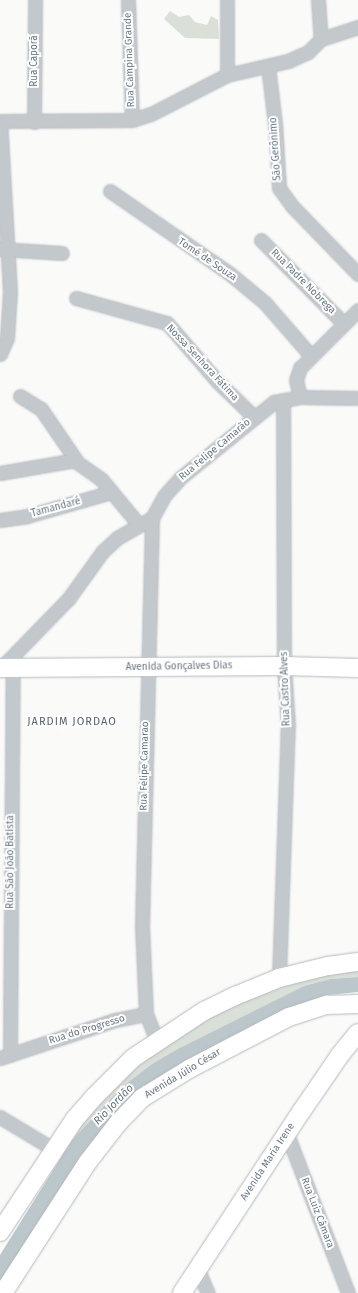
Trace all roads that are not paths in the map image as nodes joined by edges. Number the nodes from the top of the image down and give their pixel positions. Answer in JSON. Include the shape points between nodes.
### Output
{"nodes":[{"id":1,"x":35,"y":0,"type":"edge"},
{"id":2,"x":128,"y":0,"type":"edge"},
{"id":3,"x":227,"y":0,"type":"edge"},
{"id":4,"x":318,"y":0,"type":"edge"},
{"id":5,"x":358,"y":27,"type":"edge"},
{"id":6,"x":321,"y":39,"type":"junction"},
{"id":7,"x":268,"y":66,"type":"junction"},
{"id":8,"x":227,"y":75,"type":"junction"},
{"id":9,"x":132,"y":120,"type":"junction"},
{"id":10,"x":0,"y":121,"type":"edge"},
{"id":11,"x":34,"y":122,"type":"junction"},
{"id":12,"x":110,"y":191,"type":"dead end"},
{"id":13,"x":261,"y":240,"type":"dead end"},
{"id":14,"x":4,"y":248,"type":"edge"},
{"id":15,"x":62,"y":253,"type":"dead end"},
{"id":16,"x":358,"y":274,"type":"edge"},
{"id":17,"x":76,"y":298,"type":"dead end"},
{"id":18,"x":358,"y":310,"type":"edge"},
{"id":19,"x":344,"y":324,"type":"junction"},
{"id":20,"x":0,"y":354,"type":"edge"},
{"id":21,"x":311,"y":356,"type":"junction"},
{"id":22,"x":20,"y":396,"type":"dead end"},
{"id":23,"x":292,"y":398,"type":"junction"},
{"id":24,"x":358,"y":398,"type":"edge"},
{"id":25,"x":254,"y":417,"type":"junction"},
{"id":26,"x":76,"y":460,"type":"junction"},
{"id":27,"x":0,"y":473,"type":"edge"},
{"id":28,"x":112,"y":492,"type":"junction"},
{"id":29,"x":152,"y":518,"type":"junction"},
{"id":30,"x":0,"y":520,"type":"edge"},
{"id":31,"x":139,"y":525,"type":"junction"},
{"id":32,"x":284,"y":666,"type":"junction"},
{"id":33,"x":4,"y":668,"type":"edge"},
{"id":34,"x":147,"y":668,"type":"junction"},
{"id":35,"x":358,"y":668,"type":"edge"},
{"id":36,"x":358,"y":962,"type":"edge"},
{"id":37,"x":279,"y":978,"type":"junction"},
{"id":38,"x":358,"y":1004,"type":"edge"},
{"id":39,"x":146,"y":1014,"type":"junction"},
{"id":40,"x":356,"y":1039,"type":"edge"},
{"id":41,"x":157,"y":1041,"type":"junction"},
{"id":42,"x":5,"y":1056,"type":"edge"},
{"id":43,"x":0,"y":1117,"type":"edge"},
{"id":44,"x":287,"y":1134,"type":"junction"},
{"id":45,"x":53,"y":1149,"type":"junction"},
{"id":46,"x":0,"y":1232,"type":"edge"},
{"id":47,"x":198,"y":1270,"type":"junction"},
{"id":48,"x":3,"y":1293,"type":"edge"},
{"id":49,"x":182,"y":1293,"type":"edge"},
{"id":50,"x":208,"y":1293,"type":"edge"},
{"id":51,"x":348,"y":1293,"type":"edge"}],
"edges":[{"from":1,"to":11,"type":"street","name":"Rua Caporã"},
{"from":2,"to":9,"type":"street","name":"Rua Campina Grande"},
{"from":3,"to":8,"type":"street"},
{"from":4,"to":6,"type":"street"},
{"from":5,"to":6,"type":"street"},
{"from":6,"to":7,"type":"street","via":[[308,52]]},
{"from":7,"to":8,"type":"street"},
{"from":7,"to":16,"type":"street","name":"São Gerônimo","via":[[279,188],[292,206]]},
{"from":8,"to":9,"type":"street","via":[[151,114]]},
{"from":9,"to":11,"type":"street"},
{"from":10,"to":11,"type":"street"},
{"from":10,"to":14,"type":"street"},
{"from":12,"to":21,"type":"street","name":"Tomé de Souza","via":[[229,273],[265,304]]},
{"from":13,"to":19,"type":"street","name":"Rua Padre Nobrega"},
{"from":14,"to":15,"type":"street"},
{"from":14,"to":20,"type":"street","via":[[10,292],[7,338]]},
{"from":17,"to":25,"type":"street","name":"Nossa Senhora Fátima","via":[[167,323],[217,382]]},
{"from":18,"to":19,"type":"street"},
{"from":19,"to":21,"type":"street"},
{"from":21,"to":23,"type":"street","via":[[297,374]]},
{"from":22,"to":26,"type":"street","via":[[41,409]]},
{"from":23,"to":24,"type":"street"},
{"from":23,"to":25,"type":"street","name":"Rua Felipe Camarão","via":[[274,402]]},
{"from":23,"to":32,"type":"street","name":"Rua Castro Alves"},
{"from":25,"to":29,"type":"street","name":"Rua Felipe Camarão","via":[[180,478],[164,496]]},
{"from":26,"to":27,"type":"street"},
{"from":26,"to":28,"type":"street","via":[[101,479]]},
{"from":28,"to":30,"type":"street","name":"Tamandaré","via":[[27,516]]},
{"from":28,"to":31,"type":"street"},
{"from":29,"to":31,"type":"street"},
{"from":29,"to":34,"type":"street","name":"Rua Felipe Camarao"},
{"from":31,"to":33,"type":"street","via":[[102,552],[69,598]]},
{"from":32,"to":34,"type":"street","name":"Avenida Gonçalves Dias"},
{"from":32,"to":35,"type":"street","name":"Avenida Gonçalves Dias"},
{"from":32,"to":37,"type":"street","name":"Rua Castro Alves","via":[[288,725]]},
{"from":33,"to":34,"type":"street","name":"Avenida Gonçalves Dias"},
{"from":33,"to":42,"type":"street","name":"Rua São João Batista"},
{"from":34,"to":39,"type":"street","name":"Rua Felipe Camarao","via":[[142,927]]},
{"from":36,"to":37,"type":"street","via":[[328,966]]},
{"from":37,"to":41,"type":"street","via":[[204,1011]]},
{"from":38,"to":48,"type":"street","name":"Avenida Júlio César","via":[[327,1005],[289,1016],[189,1069],[142,1098],[118,1123],[88,1163]]},
{"from":39,"to":41,"type":"street"},
{"from":39,"to":42,"type":"street","name":"Rua do Progresso","via":[[72,1033]]},
{"from":40,"to":44,"type":"street","name":"Avenida Maria Irene"},
{"from":41,"to":45,"type":"street","via":[[133,1058],[95,1096]]},
{"from":43,"to":45,"type":"street"},
{"from":44,"to":47,"type":"street","name":"Avenida Maria Irene"},
{"from":44,"to":51,"type":"street","name":"Rua Luiz Câmara"},
{"from":45,"to":46,"type":"street"},
{"from":47,"to":49,"type":"street","name":"Avenida Maria Irene"},
{"from":47,"to":50,"type":"street"}]}
